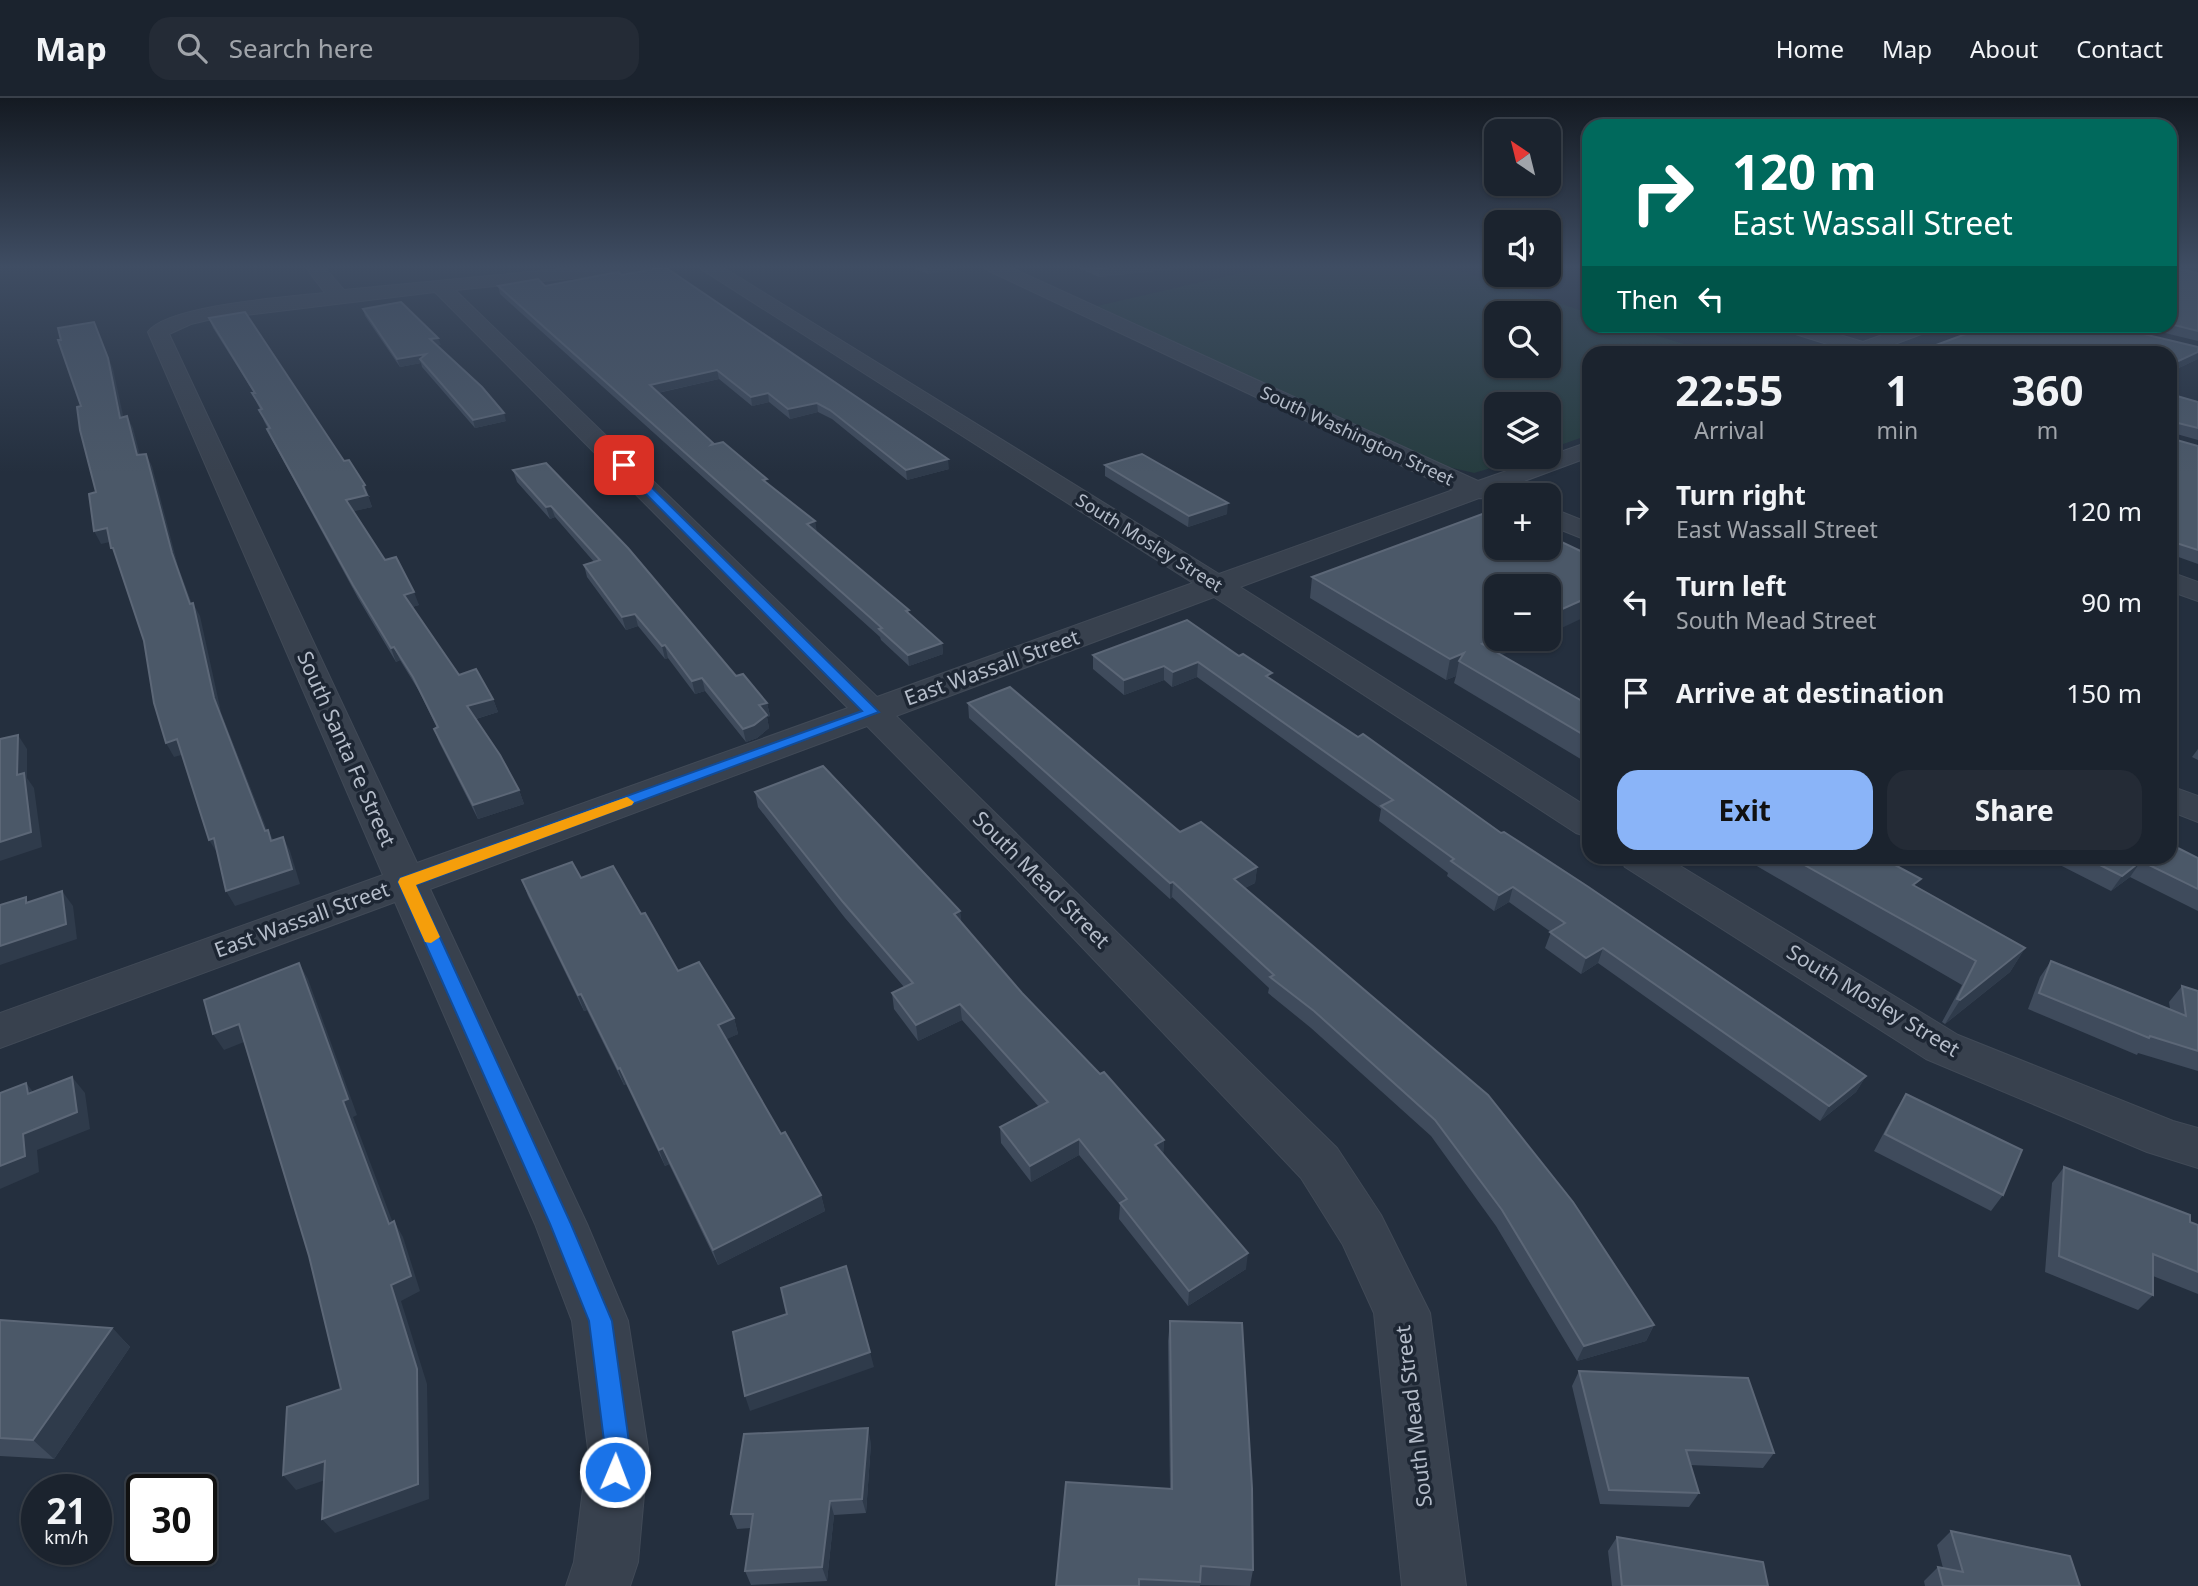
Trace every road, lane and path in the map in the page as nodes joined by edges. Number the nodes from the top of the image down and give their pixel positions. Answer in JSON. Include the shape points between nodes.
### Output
{"nodes":[{"id":1,"x":159,"y":334,"type":"edge"},
{"id":2,"x":489,"y":334,"type":"edge"},
{"id":3,"x":817,"y":334,"type":"edge"},
{"id":4,"x":1140,"y":334,"type":"edge"},
{"id":5,"x":1814,"y":334,"type":"edge"},
{"id":6,"x":1906,"y":334,"type":"edge"},
{"id":7,"x":1848,"y":346,"type":"edge"},
{"id":8,"x":1879,"y":346,"type":"edge"},
{"id":9,"x":1582,"y":452,"type":"edge"},
{"id":10,"x":1508,"y":483,"type":"edge"},
{"id":11,"x":1484,"y":491,"type":"edge"},
{"id":12,"x":1484,"y":493,"type":"edge"},
{"id":13,"x":1561,"y":520,"type":"edge"},
{"id":14,"x":1582,"y":530,"type":"edge"},
{"id":15,"x":2177,"y":584,"type":"edge"},
{"id":16,"x":1217,"y":586,"type":"junction"},
{"id":17,"x":2198,"y":592,"type":"edge"},
{"id":18,"x":872,"y":712,"type":"junction"},
{"id":19,"x":2177,"y":800,"type":"edge"},
{"id":20,"x":2198,"y":810,"type":"edge"},
{"id":21,"x":1582,"y":821,"type":"edge"},
{"id":22,"x":1649,"y":864,"type":"edge"},
{"id":23,"x":406,"y":882,"type":"junction"},
{"id":24,"x":0,"y":1031,"type":"edge"},
{"id":25,"x":2198,"y":1148,"type":"edge"},
{"id":26,"x":598,"y":1586,"type":"edge"},
{"id":27,"x":1434,"y":1586,"type":"edge"}],
"edges":[{"from":1,"to":23,"type":"street","name":"South Santa Fe Street"},
{"from":2,"to":18,"type":"street","name":"South Mead Street"},
{"from":3,"to":16,"type":"street","name":"South Mosley Street"},
{"from":4,"to":11,"type":"street","name":"South Washington Street","via":[[1444,477]]},
{"from":5,"to":7,"type":"street"},
{"from":6,"to":8,"type":"street"},
{"from":9,"to":10,"type":"street","name":"East Wassall Street"},
{"from":12,"to":16,"type":"street","name":"East Wassall Street"},
{"from":13,"to":14,"type":"street"},
{"from":15,"to":17,"type":"street"},
{"from":16,"to":18,"type":"street","name":"East Wassall Street"},
{"from":16,"to":21,"type":"street","name":"South Mosley Street"},
{"from":18,"to":23,"type":"street","name":"East Wassall Street"},
{"from":18,"to":27,"type":"street","name":"South Mead Street","via":[[1319,1163],[1363,1231],[1402,1313]]},
{"from":19,"to":20,"type":"street"},
{"from":22,"to":25,"type":"street","name":"South Mosley Street","via":[[1942,1047]]},
{"from":23,"to":24,"type":"street","name":"East Wassall Street"},
{"from":23,"to":26,"type":"street","name":"South Santa Fe Street","via":[[561,1224],[600,1321],[618,1449],[606,1562]]}]}
